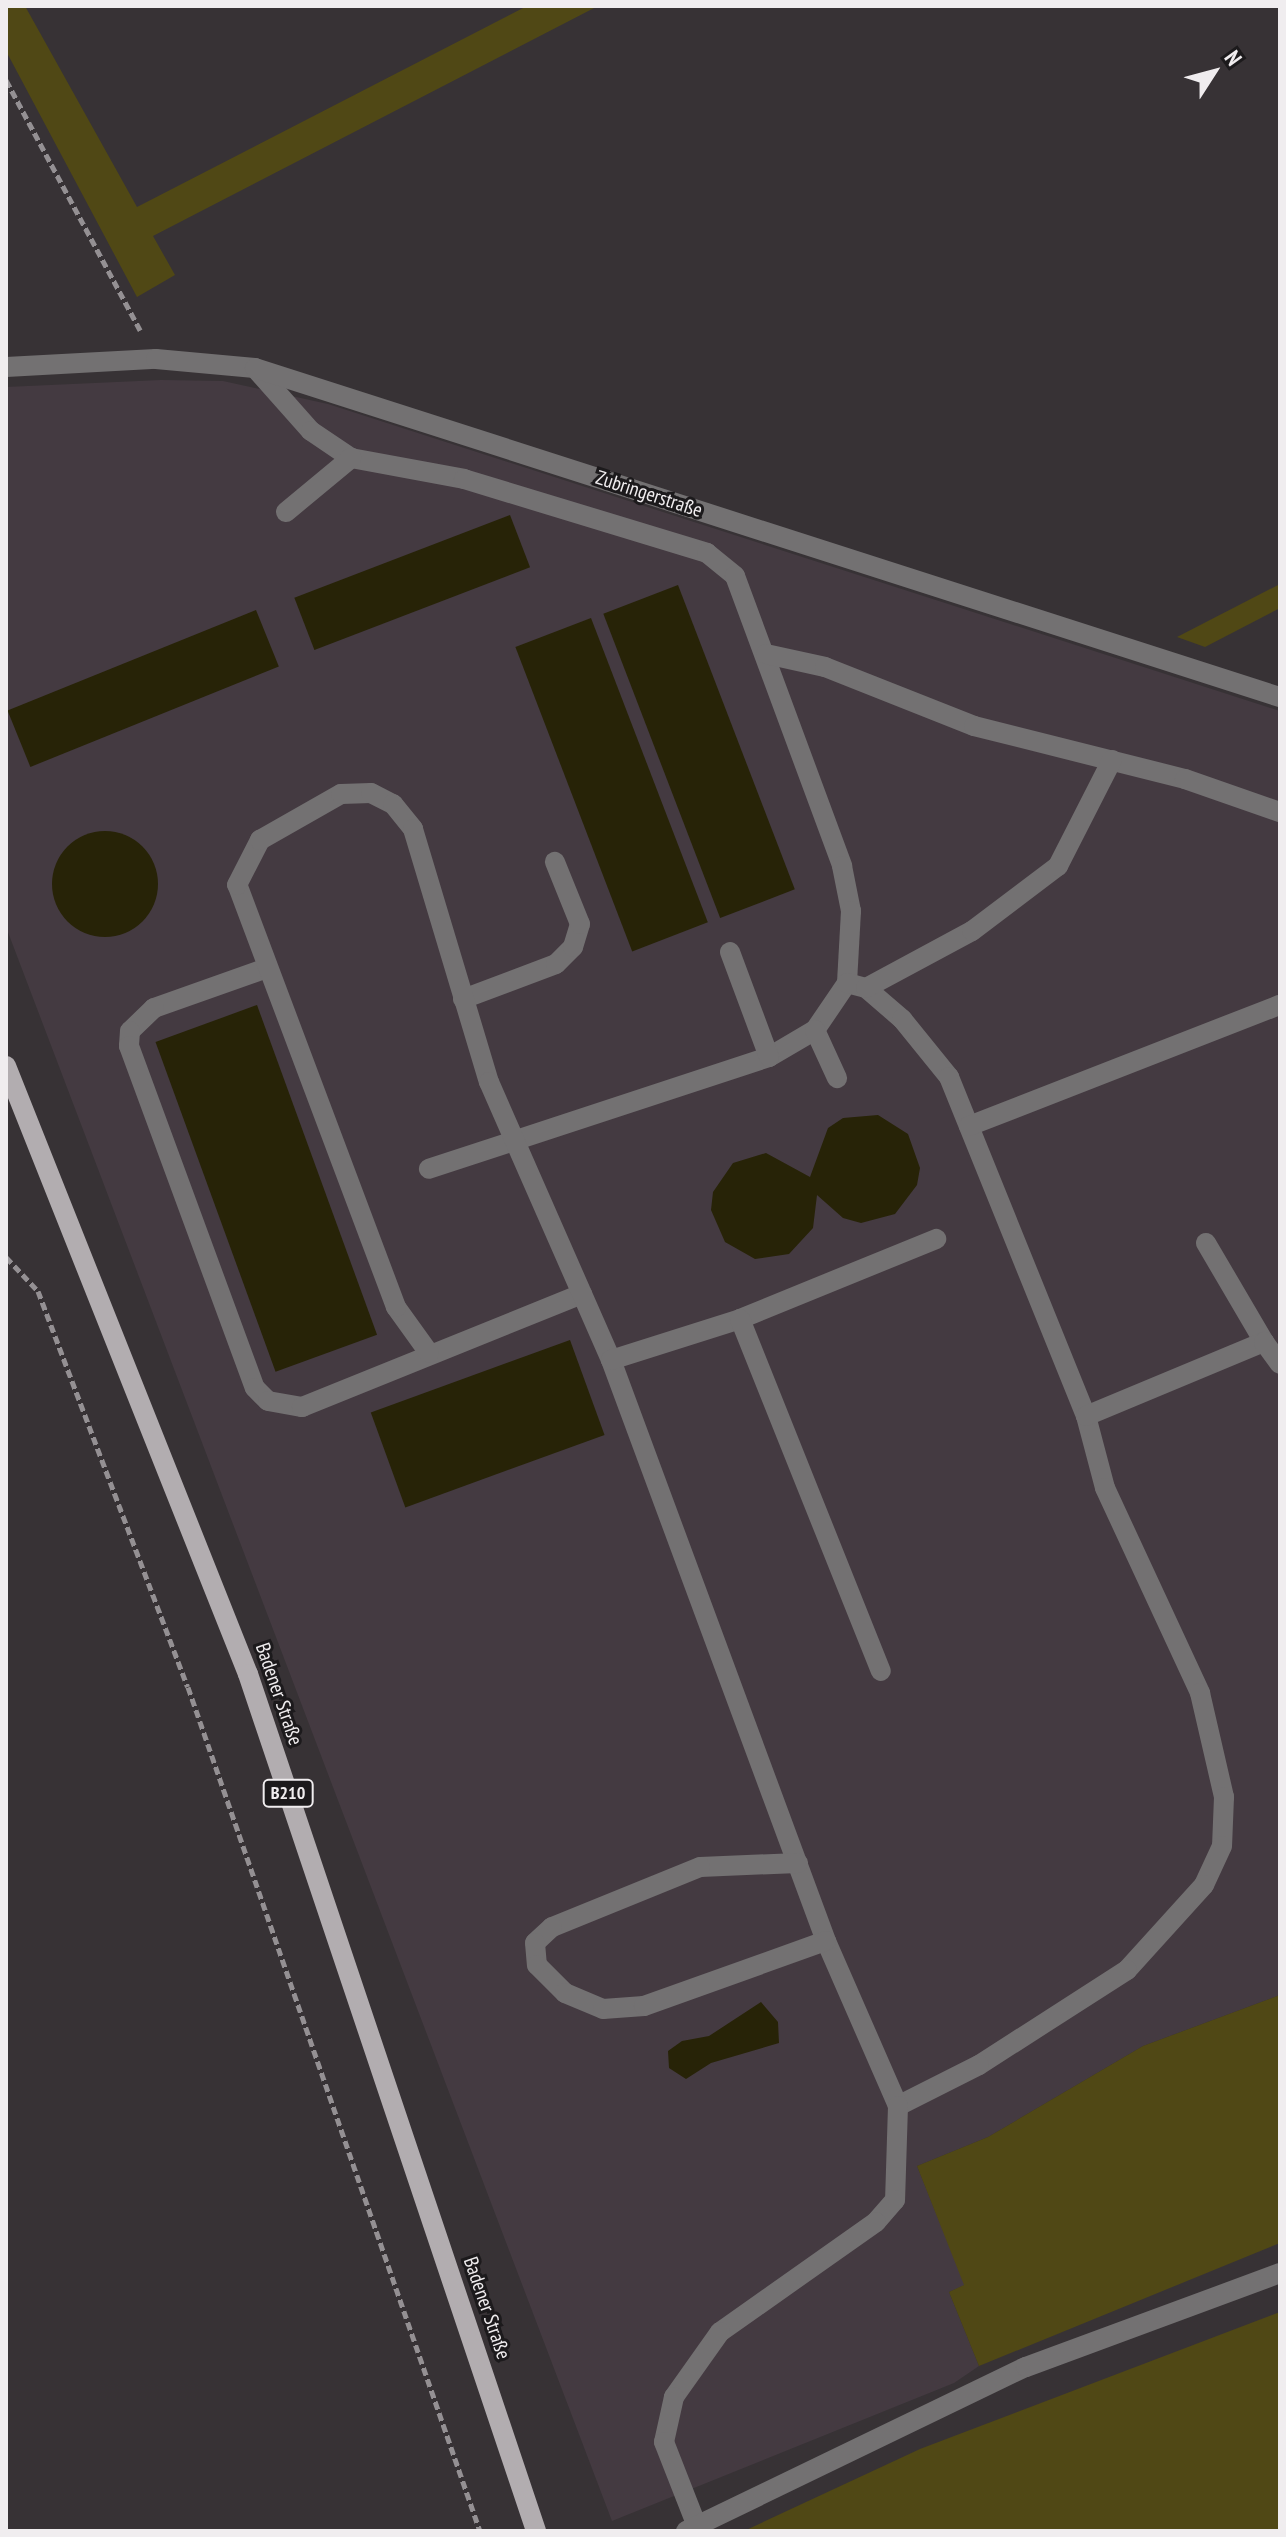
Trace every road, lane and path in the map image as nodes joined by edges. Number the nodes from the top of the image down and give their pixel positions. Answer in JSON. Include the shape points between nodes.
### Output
{"nodes":[{"id":1,"x":6,"y":80,"type":"edge"},
{"id":2,"x":156,"y":359,"type":"junction"},
{"id":3,"x":6,"y":367,"type":"edge"},
{"id":4,"x":255,"y":368,"type":"junction"},
{"id":5,"x":351,"y":458,"type":"junction"},
{"id":6,"x":286,"y":512,"type":"dead end"},
{"id":7,"x":766,"y":654,"type":"junction"},
{"id":8,"x":1280,"y":697,"type":"edge"},
{"id":9,"x":1112,"y":760,"type":"junction"},
{"id":10,"x":1280,"y":812,"type":"edge"},
{"id":11,"x":555,"y":862,"type":"dead end"},
{"id":12,"x":730,"y":952,"type":"dead end"},
{"id":13,"x":264,"y":969,"type":"junction"},
{"id":14,"x":856,"y":985,"type":"junction"},
{"id":15,"x":463,"y":999,"type":"junction"},
{"id":16,"x":1280,"y":1005,"type":"edge"},
{"id":17,"x":815,"y":1030,"type":"junction"},
{"id":18,"x":769,"y":1057,"type":"junction"},
{"id":19,"x":6,"y":1066,"type":"edge"},
{"id":20,"x":837,"y":1078,"type":"dead end"},
{"id":21,"x":969,"y":1126,"type":"junction"},
{"id":22,"x":519,"y":1141,"type":"junction"},
{"id":23,"x":429,"y":1169,"type":"dead end"},
{"id":24,"x":936,"y":1239,"type":"dead end"},
{"id":25,"x":1206,"y":1243,"type":"dead end"},
{"id":26,"x":6,"y":1257,"type":"edge"},
{"id":27,"x":582,"y":1294,"type":"junction"},
{"id":28,"x":740,"y":1319,"type":"junction"},
{"id":29,"x":1264,"y":1342,"type":"junction"},
{"id":30,"x":429,"y":1353,"type":"junction"},
{"id":31,"x":611,"y":1360,"type":"junction"},
{"id":32,"x":1280,"y":1364,"type":"edge"},
{"id":33,"x":1086,"y":1416,"type":"junction"},
{"id":34,"x":881,"y":1671,"type":"dead end"},
{"id":35,"x":798,"y":1863,"type":"junction"},
{"id":36,"x":826,"y":1941,"type":"junction"},
{"id":37,"x":898,"y":2106,"type":"junction"},
{"id":38,"x":1280,"y":2273,"type":"edge"},
{"id":39,"x":691,"y":2528,"type":"edge"},
{"id":40,"x":480,"y":2531,"type":"edge"},
{"id":41,"x":536,"y":2531,"type":"edge"}],
"edges":[{"from":1,"to":2,"type":"path"},
{"from":2,"to":3,"type":"street","name":"Zubringerstraße"},
{"from":2,"to":4,"type":"street","name":"Zubringerstraße"},
{"from":4,"to":5,"type":"street","via":[[311,431]]},
{"from":4,"to":8,"type":"street","name":"Zubringerstraße"},
{"from":5,"to":6,"type":"street"},
{"from":5,"to":7,"type":"street","via":[[464,479],[707,553],[735,576]]},
{"from":7,"to":9,"type":"street","via":[[825,667],[974,726]]},
{"from":7,"to":14,"type":"street","via":[[842,866]]},
{"from":9,"to":10,"type":"street"},
{"from":9,"to":14,"type":"street","via":[[1058,866],[972,931]]},
{"from":11,"to":15,"type":"street","via":[[580,924],[573,947],[556,964]]},
{"from":12,"to":18,"type":"street"},
{"from":13,"to":15,"type":"street","via":[[237,885],[245,859],[306,810],[341,794],[371,793],[393,804],[413,829]]},
{"from":13,"to":30,"type":"street","via":[[396,1307]]},
{"from":13,"to":30,"type":"street","via":[[154,1008],[130,1031],[129,1046],[255,1388],[285,1409],[302,1407]]},
{"from":14,"to":17,"type":"street"},
{"from":14,"to":21,"type":"street","via":[[935,1053]]},
{"from":15,"to":22,"type":"street","via":[[489,1082]]},
{"from":16,"to":21,"type":"street"},
{"from":17,"to":18,"type":"street"},
{"from":17,"to":20,"type":"street"},
{"from":18,"to":22,"type":"street"},
{"from":19,"to":41,"type":"main road","name":"Badener Straße","number":"B210","via":[[248,1674]]},
{"from":21,"to":33,"type":"street"},
{"from":22,"to":23,"type":"street"},
{"from":22,"to":27,"type":"street"},
{"from":24,"to":28,"type":"street"},
{"from":25,"to":29,"type":"street"},
{"from":26,"to":40,"type":"path","via":[[38,1291],[188,1687]]},
{"from":27,"to":30,"type":"street"},
{"from":27,"to":31,"type":"street"},
{"from":28,"to":31,"type":"street"},
{"from":28,"to":34,"type":"street"},
{"from":29,"to":32,"type":"street"},
{"from":29,"to":33,"type":"street"},
{"from":31,"to":35,"type":"street"},
{"from":33,"to":37,"type":"street","via":[[1105,1488],[1200,1693],[1220,1766],[1222,1846],[1196,1896],[1127,1970],[1029,2035]]},
{"from":35,"to":36,"type":"street"},
{"from":35,"to":36,"type":"street","via":[[700,1867],[552,1927],[535,1943],[537,1965],[565,1993],[603,2009],[644,2006]]},
{"from":36,"to":37,"type":"street"},
{"from":37,"to":39,"type":"street","via":[[895,2200],[876,2222],[720,2332],[674,2397],[664,2442]]},
{"from":38,"to":39,"type":"street","via":[[1026,2367]]}]}
